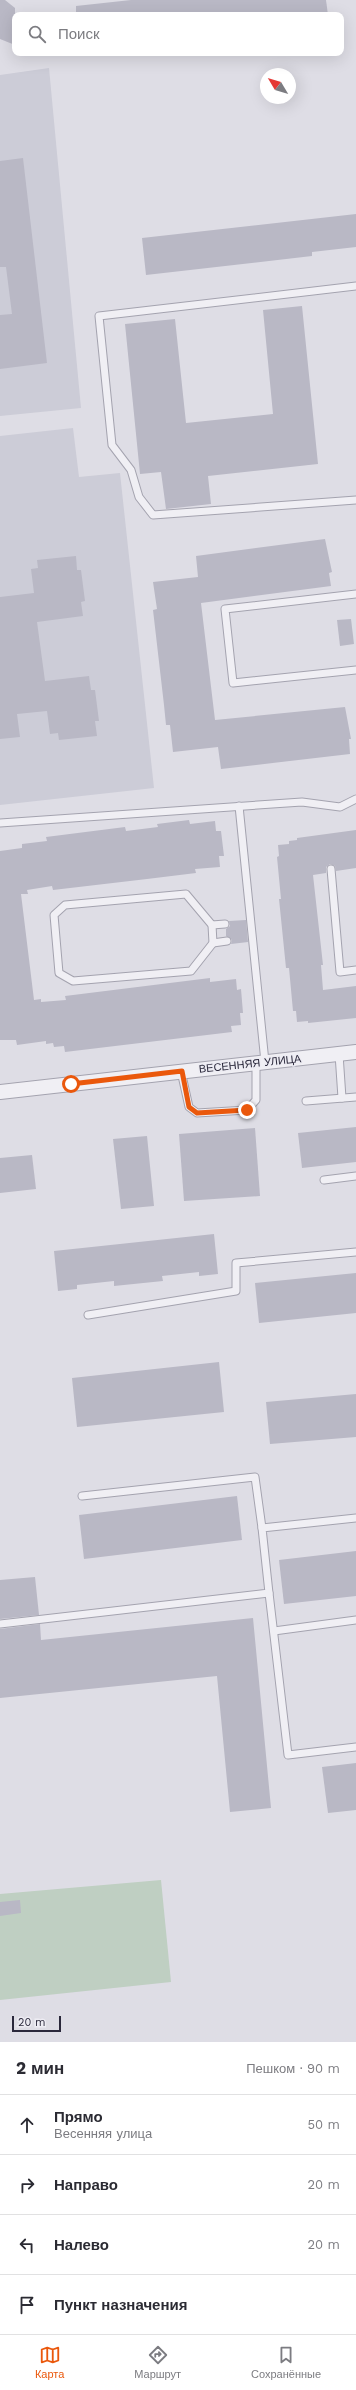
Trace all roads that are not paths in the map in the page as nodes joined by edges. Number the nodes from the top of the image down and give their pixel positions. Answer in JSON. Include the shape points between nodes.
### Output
{"nodes":[{"id":1,"x":356,"y":286,"type":"edge"},
{"id":2,"x":356,"y":500,"type":"edge"},
{"id":3,"x":356,"y":594,"type":"edge"},
{"id":4,"x":356,"y":670,"type":"edge"},
{"id":5,"x":356,"y":799,"type":"edge"},
{"id":6,"x":239,"y":806,"type":"junction"},
{"id":7,"x":0,"y":823,"type":"edge"},
{"id":8,"x":331,"y":869,"type":"dead end"},
{"id":9,"x":226,"y":924,"type":"dead end"},
{"id":10,"x":212,"y":925,"type":"junction"},
{"id":11,"x":227,"y":941,"type":"dead end"},
{"id":12,"x":213,"y":942,"type":"junction"},
{"id":13,"x":356,"y":970,"type":"edge"},
{"id":14,"x":356,"y":1052,"type":"edge"},
{"id":15,"x":339,"y":1054,"type":"junction"},
{"id":16,"x":260,"y":1063,"type":"junction"},
{"id":17,"x":182,"y":1071,"type":"junction"},
{"id":18,"x":0,"y":1092,"type":"edge"},
{"id":19,"x":356,"y":1096,"type":"edge"},
{"id":20,"x":342,"y":1098,"type":"junction"},
{"id":21,"x":306,"y":1102,"type":"dead end"},
{"id":22,"x":356,"y":1176,"type":"edge"},
{"id":23,"x":324,"y":1180,"type":"dead end"},
{"id":24,"x":356,"y":1252,"type":"edge"},
{"id":25,"x":88,"y":1315,"type":"dead end"},
{"id":26,"x":82,"y":1496,"type":"dead end"},
{"id":27,"x":356,"y":1518,"type":"edge"},
{"id":28,"x":262,"y":1528,"type":"junction"},
{"id":29,"x":269,"y":1593,"type":"junction"},
{"id":30,"x":356,"y":1620,"type":"edge"},
{"id":31,"x":0,"y":1624,"type":"edge"},
{"id":32,"x":274,"y":1631,"type":"junction"},
{"id":33,"x":356,"y":1747,"type":"edge"}],
"edges":[{"from":1,"to":2,"type":"lane","via":[[99,316],[112,445],[131,470],[139,497],[153,515]]},
{"from":3,"to":4,"type":"lane","via":[[225,609],[233,683]]},
{"from":5,"to":6,"type":"lane","via":[[340,807],[302,802]]},
{"from":6,"to":7,"type":"lane"},
{"from":6,"to":16,"type":"lane"},
{"from":8,"to":13,"type":"lane","via":[[340,972]]},
{"from":9,"to":10,"type":"lane"},
{"from":10,"to":12,"type":"lane"},
{"from":10,"to":12,"type":"lane","via":[[186,894],[65,905],[54,915],[59,973],[73,981],[191,971]]},
{"from":11,"to":12,"type":"lane"},
{"from":14,"to":15,"type":"street","name":"ВЕСЕННЯЯ УЛИЦА"},
{"from":15,"to":16,"type":"street","name":"ВЕСЕННЯЯ УЛИЦА"},
{"from":15,"to":20,"type":"lane"},
{"from":16,"to":17,"type":"street","name":"ВЕСЕННЯЯ УЛИЦА"},
{"from":16,"to":17,"type":"lane","via":[[256,1100],[247,1110],[197,1113],[189,1107]]},
{"from":17,"to":18,"type":"street","name":"ВЕСЕННЯЯ УЛИЦА"},
{"from":19,"to":20,"type":"lane"},
{"from":20,"to":21,"type":"lane"},
{"from":22,"to":23,"type":"lane"},
{"from":24,"to":25,"type":"lane","via":[[236,1263],[236,1291]]},
{"from":26,"to":28,"type":"lane","via":[[255,1477]]},
{"from":27,"to":28,"type":"lane"},
{"from":28,"to":29,"type":"lane"},
{"from":29,"to":31,"type":"lane"},
{"from":29,"to":32,"type":"lane"},
{"from":30,"to":32,"type":"lane"},
{"from":32,"to":33,"type":"lane","via":[[288,1755]]}]}
